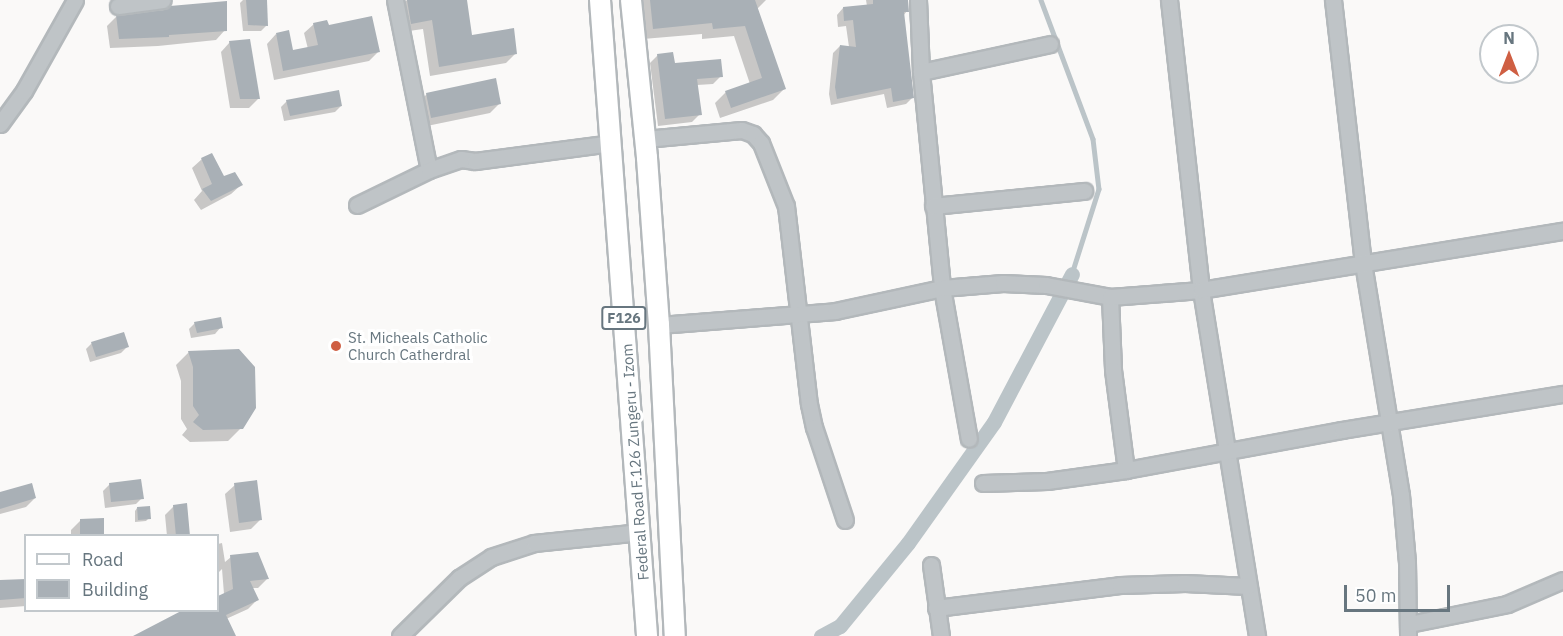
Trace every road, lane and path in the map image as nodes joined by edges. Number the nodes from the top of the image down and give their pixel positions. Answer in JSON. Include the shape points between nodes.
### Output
{"nodes":[{"id":1,"x":75,"y":0,"type":"edge"},
{"id":2,"x":163,"y":0,"type":"edge"},
{"id":3,"x":395,"y":0,"type":"edge"},
{"id":4,"x":600,"y":0,"type":"edge"},
{"id":5,"x":631,"y":0,"type":"edge"},
{"id":6,"x":918,"y":0,"type":"edge"},
{"id":7,"x":1169,"y":0,"type":"edge"},
{"id":8,"x":1334,"y":0,"type":"edge"},
{"id":9,"x":118,"y":6,"type":"dead end"},
{"id":10,"x":1050,"y":44,"type":"dead end"},
{"id":11,"x":921,"y":72,"type":"junction"},
{"id":12,"x":0,"y":124,"type":"edge"},
{"id":13,"x":645,"y":139,"type":"junction"},
{"id":14,"x":611,"y":143,"type":"junction"},
{"id":15,"x":429,"y":170,"type":"junction"},
{"id":16,"x":1084,"y":191,"type":"dead end"},
{"id":17,"x":357,"y":205,"type":"dead end"},
{"id":18,"x":933,"y":206,"type":"junction"},
{"id":19,"x":1563,"y":231,"type":"edge"},
{"id":20,"x":1363,"y":263,"type":"junction"},
{"id":21,"x":942,"y":288,"type":"junction"},
{"id":22,"x":1201,"y":290,"type":"junction"},
{"id":23,"x":1110,"y":297,"type":"junction"},
{"id":24,"x":800,"y":314,"type":"junction"},
{"id":25,"x":658,"y":325,"type":"junction"},
{"id":26,"x":1563,"y":394,"type":"edge"},
{"id":27,"x":1390,"y":423,"type":"junction"},
{"id":28,"x":969,"y":439,"type":"dead end"},
{"id":29,"x":1227,"y":451,"type":"junction"},
{"id":30,"x":668,"y":471,"type":"junction"},
{"id":31,"x":1126,"y":471,"type":"junction"},
{"id":32,"x":636,"y":474,"type":"junction"},
{"id":33,"x":983,"y":483,"type":"dead end"},
{"id":34,"x":845,"y":520,"type":"dead end"},
{"id":35,"x":640,"y":532,"type":"junction"},
{"id":36,"x":931,"y":565,"type":"dead end"},
{"id":37,"x":1563,"y":580,"type":"edge"},
{"id":38,"x":1248,"y":586,"type":"junction"},
{"id":39,"x":936,"y":608,"type":"junction"},
{"id":40,"x":1408,"y":630,"type":"edge"},
{"id":41,"x":400,"y":636,"type":"edge"},
{"id":42,"x":647,"y":636,"type":"edge"},
{"id":43,"x":675,"y":636,"type":"edge"},
{"id":44,"x":940,"y":636,"type":"edge"},
{"id":45,"x":1257,"y":636,"type":"edge"}],
"edges":[{"from":1,"to":12,"type":"street","via":[[24,91]]},
{"from":2,"to":9,"type":"street"},
{"from":3,"to":15,"type":"street"},
{"from":4,"to":14,"type":"main road","name":"Federal Road F.126 Zungeru - Izom","number":"F126"},
{"from":5,"to":13,"type":"main road","name":"Federal Road F.126 Zungeru - Izom","number":"F126"},
{"from":6,"to":11,"type":"street"},
{"from":7,"to":22,"type":"street"},
{"from":8,"to":20,"type":"street"},
{"from":10,"to":11,"type":"street"},
{"from":11,"to":18,"type":"street"},
{"from":13,"to":24,"type":"street","via":[[742,130],[753,134],[760,142],[786,206]]},
{"from":13,"to":25,"type":"main road","name":"Federal Road F.126 Zungeru - Izom","number":"F126"},
{"from":14,"to":15,"type":"street","via":[[475,161],[461,159]]},
{"from":14,"to":32,"type":"main road","name":"Federal Road F.126 Zungeru - Izom","number":"F126"},
{"from":15,"to":17,"type":"street"},
{"from":16,"to":18,"type":"street"},
{"from":18,"to":21,"type":"street"},
{"from":19,"to":20,"type":"street"},
{"from":20,"to":22,"type":"street"},
{"from":20,"to":27,"type":"street"},
{"from":21,"to":23,"type":"street","via":[[1013,283]]},
{"from":21,"to":24,"type":"street","via":[[835,311]]},
{"from":21,"to":28,"type":"street"},
{"from":22,"to":23,"type":"street"},
{"from":22,"to":29,"type":"street"},
{"from":23,"to":31,"type":"street","via":[[1113,370]]},
{"from":24,"to":25,"type":"street"},
{"from":24,"to":34,"type":"street","via":[[814,427]]},
{"from":25,"to":30,"type":"main road","name":"Federal Road F.126 Zungeru - Izom","number":"F126"},
{"from":26,"to":27,"type":"street"},
{"from":27,"to":29,"type":"street"},
{"from":27,"to":40,"type":"street","via":[[1407,562]]},
{"from":29,"to":31,"type":"street"},
{"from":29,"to":38,"type":"street"},
{"from":30,"to":32,"type":"main road"},
{"from":30,"to":43,"type":"main road","name":"Federal Road F.126 Zungeru - Izom","number":"F126"},
{"from":31,"to":33,"type":"street","via":[[1047,481]]},
{"from":32,"to":35,"type":"main road","name":"Federal Road F.126 Zungeru - Izom","number":"F126"},
{"from":35,"to":41,"type":"street","via":[[534,543],[492,557],[459,578]]},
{"from":35,"to":42,"type":"main road","name":"Federal Road F.126 Zungeru - Izom","number":"F126"},
{"from":36,"to":39,"type":"street"},
{"from":37,"to":40,"type":"street","via":[[1507,604]]},
{"from":38,"to":39,"type":"street","via":[[1120,585]]},
{"from":38,"to":45,"type":"street"},
{"from":39,"to":44,"type":"street"}]}
